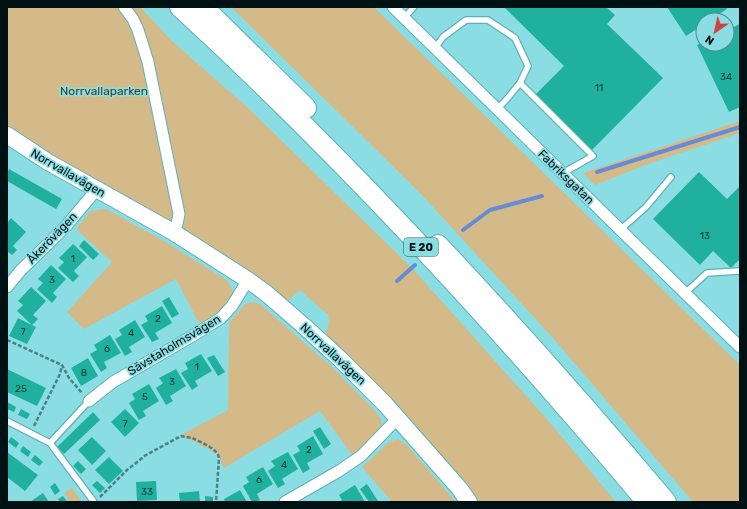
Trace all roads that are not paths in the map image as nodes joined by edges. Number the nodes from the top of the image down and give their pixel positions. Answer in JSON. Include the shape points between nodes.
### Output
{"nodes":[{"id":1,"x":124,"y":7,"type":"edge"},
{"id":2,"x":180,"y":7,"type":"edge"},
{"id":3,"x":203,"y":7,"type":"edge"},
{"id":4,"x":393,"y":7,"type":"edge"},
{"id":5,"x":414,"y":7,"type":"edge"},
{"id":6,"x":404,"y":18,"type":"junction"},
{"id":7,"x":435,"y":48,"type":"junction"},
{"id":8,"x":520,"y":84,"type":"junction"},
{"id":9,"x":497,"y":109,"type":"junction"},
{"id":10,"x":7,"y":135,"type":"edge"},
{"id":11,"x":563,"y":173,"type":"junction"},
{"id":12,"x":671,"y":177,"type":"dead end"},
{"id":13,"x":97,"y":189,"type":"junction"},
{"id":14,"x":620,"y":230,"type":"junction"},
{"id":15,"x":173,"y":232,"type":"junction"},
{"id":16,"x":740,"y":270,"type":"edge"},
{"id":17,"x":248,"y":280,"type":"junction"},
{"id":18,"x":7,"y":287,"type":"edge"},
{"id":19,"x":685,"y":293,"type":"junction"},
{"id":20,"x":740,"y":347,"type":"edge"},
{"id":21,"x":89,"y":401,"type":"joint"},
{"id":22,"x":398,"y":418,"type":"junction"},
{"id":23,"x":7,"y":421,"type":"edge"},
{"id":24,"x":50,"y":443,"type":"junction"},
{"id":25,"x":94,"y":502,"type":"edge"},
{"id":26,"x":285,"y":502,"type":"edge"},
{"id":27,"x":469,"y":502,"type":"edge"},
{"id":28,"x":647,"y":502,"type":"edge"},
{"id":29,"x":666,"y":502,"type":"edge"}],
"edges":[{"from":1,"to":15,"type":"street","via":[[138,30],[148,62],[179,214]]},
{"from":2,"to":28,"type":"highway","number":"E 20","via":[[374,196],[565,406]]},
{"from":3,"to":29,"type":"highway","number":"E 20","via":[[352,155],[464,273],[563,382]]},
{"from":4,"to":6,"type":"street","name":"Fabriksgatan"},
{"from":5,"to":6,"type":"lane"},
{"from":6,"to":7,"type":"street","name":"Fabriksgatan"},
{"from":7,"to":8,"type":"lane","via":[[443,37],[466,20],[488,20],[515,38],[528,66]]},
{"from":7,"to":9,"type":"street","name":"Fabriksgatan"},
{"from":8,"to":9,"type":"lane"},
{"from":8,"to":11,"type":"lane","via":[[592,156]]},
{"from":9,"to":11,"type":"street","name":"Fabriksgatan"},
{"from":10,"to":13,"type":"street","name":"Norrvallavägen","via":[[48,162]]},
{"from":11,"to":14,"type":"street","name":"Fabriksgatan"},
{"from":12,"to":14,"type":"lane","via":[[646,207]]},
{"from":13,"to":15,"type":"street","name":"Norrvallavägen"},
{"from":13,"to":18,"type":"street","name":"Åkerövägen"},
{"from":14,"to":19,"type":"street","name":"Fabriksgatan"},
{"from":15,"to":17,"type":"street","name":"Norrvallavägen"},
{"from":16,"to":19,"type":"lane","via":[[707,272]]},
{"from":17,"to":21,"type":"street","name":"Sävstaholmsvägen","via":[[232,306],[221,318],[113,382]]},
{"from":17,"to":22,"type":"street","name":"Norrvallavägen","via":[[315,336]]},
{"from":19,"to":20,"type":"street","name":"Fabriksgatan"},
{"from":21,"to":24,"type":"lane"},
{"from":22,"to":26,"type":"street","via":[[360,456]]},
{"from":22,"to":27,"type":"street","name":"Norrvallavägen"},
{"from":23,"to":24,"type":"lane"},
{"from":24,"to":25,"type":"lane"}]}
